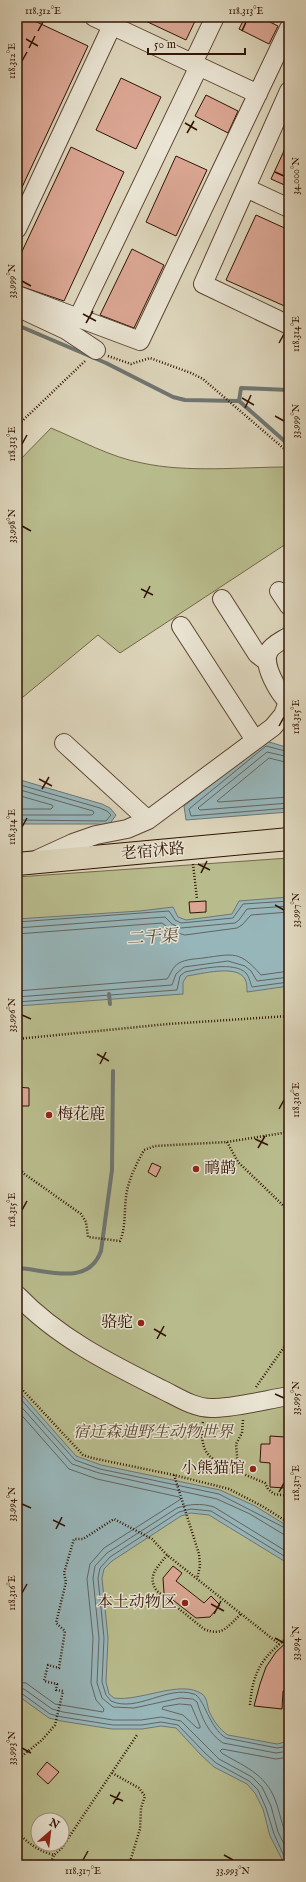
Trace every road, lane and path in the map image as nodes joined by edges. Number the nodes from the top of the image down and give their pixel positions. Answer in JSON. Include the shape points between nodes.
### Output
{"nodes":[{"id":1,"x":94,"y":17,"type":"edge"},
{"id":2,"x":215,"y":17,"type":"edge"},
{"id":3,"x":114,"y":21,"type":"edge"},
{"id":4,"x":289,"y":28,"type":"edge"},
{"id":5,"x":196,"y":64,"type":"junction"},
{"id":6,"x":258,"y":94,"type":"junction"},
{"id":7,"x":287,"y":100,"type":"edge"},
{"id":8,"x":246,"y":188,"type":"junction"},
{"id":9,"x":289,"y":208,"type":"edge"},
{"id":10,"x":17,"y":229,"type":"edge"},
{"id":11,"x":17,"y":295,"type":"edge"},
{"id":12,"x":17,"y":307,"type":"edge"},
{"id":13,"x":78,"y":318,"type":"junction"},
{"id":14,"x":289,"y":325,"type":"edge"},
{"id":15,"x":96,"y":350,"type":"junction"},
{"id":16,"x":17,"y":426,"type":"edge"},
{"id":17,"x":289,"y":453,"type":"edge"},
{"id":18,"x":279,"y":591,"type":"dead end"},
{"id":19,"x":222,"y":599,"type":"dead end"},
{"id":20,"x":289,"y":606,"type":"edge"},
{"id":21,"x":181,"y":626,"type":"dead end"},
{"id":22,"x":289,"y":636,"type":"edge"},
{"id":23,"x":266,"y":661,"type":"junction"},
{"id":24,"x":255,"y":740,"type":"junction"},
{"id":25,"x":64,"y":743,"type":"dead end"},
{"id":26,"x":148,"y":820,"type":"junction"},
{"id":27,"x":289,"y":839,"type":"edge"},
{"id":28,"x":191,"y":848,"type":"junction"},
{"id":29,"x":24,"y":863,"type":"edge"},
{"id":30,"x":197,"y":899,"type":"dead end"},
{"id":31,"x":289,"y":1016,"type":"edge"},
{"id":32,"x":17,"y":1039,"type":"edge"},
{"id":33,"x":289,"y":1132,"type":"edge"},
{"id":34,"x":227,"y":1142,"type":"junction"},
{"id":35,"x":17,"y":1164,"type":"edge"},
{"id":36,"x":289,"y":1212,"type":"edge"},
{"id":37,"x":17,"y":1295,"type":"edge"},
{"id":38,"x":289,"y":1340,"type":"edge"},
{"id":39,"x":17,"y":1384,"type":"edge"},
{"id":40,"x":289,"y":1396,"type":"edge"},
{"id":41,"x":244,"y":1403,"type":"junction"},
{"id":42,"x":206,"y":1407,"type":"junction"},
{"id":43,"x":238,"y":1466,"type":"junction"},
{"id":44,"x":174,"y":1475,"type":"junction"},
{"id":45,"x":289,"y":1496,"type":"edge"},
{"id":46,"x":289,"y":1523,"type":"edge"},
{"id":47,"x":168,"y":1555,"type":"junction"},
{"id":48,"x":197,"y":1579,"type":"junction"},
{"id":49,"x":240,"y":1614,"type":"junction"},
{"id":50,"x":289,"y":1636,"type":"edge"},
{"id":51,"x":279,"y":1644,"type":"junction"},
{"id":52,"x":250,"y":1706,"type":"dead end"},
{"id":53,"x":137,"y":1735,"type":"dead end"},
{"id":54,"x":17,"y":1760,"type":"edge"},
{"id":55,"x":112,"y":1773,"type":"junction"},
{"id":56,"x":17,"y":1832,"type":"edge"},
{"id":57,"x":54,"y":1855,"type":"junction"},
{"id":58,"x":50,"y":1865,"type":"edge"},
{"id":59,"x":129,"y":1865,"type":"edge"}],
"edges":[{"from":1,"to":3,"type":"street"},
{"from":2,"to":5,"type":"street"},
{"from":3,"to":5,"type":"street"},
{"from":3,"to":10,"type":"street"},
{"from":4,"to":6,"type":"street"},
{"from":5,"to":6,"type":"street"},
{"from":5,"to":13,"type":"street"},
{"from":6,"to":13,"type":"street","via":[[140,341]]},
{"from":7,"to":8,"type":"street"},
{"from":8,"to":9,"type":"street"},
{"from":8,"to":14,"type":"street","via":[[203,284]]},
{"from":11,"to":13,"type":"street"},
{"from":12,"to":15,"type":"street","via":[[66,330]]},
{"from":15,"to":16,"type":"path"},
{"from":15,"to":17,"type":"path","via":[[121,362],[132,364],[150,358],[203,379]]},
{"from":18,"to":20,"type":"street"},
{"from":19,"to":23,"type":"street","via":[[257,654]]},
{"from":21,"to":24,"type":"street"},
{"from":22,"to":23,"type":"street","via":[[269,651]]},
{"from":23,"to":24,"type":"street","via":[[278,692],[288,702],[283,715],[273,727]]},
{"from":24,"to":26,"type":"street"},
{"from":25,"to":26,"type":"street"},
{"from":26,"to":29,"type":"street","via":[[128,829],[96,835]]},
{"from":27,"to":28,"type":"main road","name":"老宿沭路"},
{"from":28,"to":29,"type":"main road","name":"老宿沭路"},
{"from":28,"to":30,"type":"path"},
{"from":31,"to":32,"type":"path","via":[[168,1024]]},
{"from":33,"to":34,"type":"path"},
{"from":34,"to":35,"type":"path","via":[[155,1146],[144,1150],[131,1177],[126,1195],[120,1241],[88,1236],[82,1214],[23,1173]]},
{"from":34,"to":36,"type":"path","via":[[238,1162]]},
{"from":37,"to":42,"type":"street","via":[[48,1324],[115,1367],[194,1405]]},
{"from":38,"to":41,"type":"path"},
{"from":39,"to":44,"type":"path","via":[[83,1455]]},
{"from":40,"to":41,"type":"street"},
{"from":41,"to":42,"type":"street"},
{"from":41,"to":43,"type":"path","via":[[242,1433],[236,1444]]},
{"from":42,"to":43,"type":"path","via":[[202,1432],[205,1452],[210,1458],[228,1466]]},
{"from":43,"to":45,"type":"path","via":[[241,1473],[265,1483],[274,1494]]},
{"from":44,"to":46,"type":"path","via":[[229,1490]]},
{"from":44,"to":48,"type":"path","via":[[199,1554]]},
{"from":47,"to":48,"type":"path"},
{"from":47,"to":49,"type":"path","via":[[152,1579],[157,1591],[212,1633],[224,1630]]},
{"from":47,"to":54,"type":"path","via":[[152,1539],[114,1519],[83,1538],[74,1539],[64,1573],[66,1582],[56,1623],[65,1630],[59,1668],[48,1665],[44,1681],[57,1684],[56,1690],[63,1691],[56,1725]]},
{"from":48,"to":49,"type":"path"},
{"from":49,"to":51,"type":"path"},
{"from":50,"to":51,"type":"path"},
{"from":51,"to":52,"type":"path","via":[[261,1663]]},
{"from":53,"to":55,"type":"path"},
{"from":55,"to":57,"type":"path","via":[[61,1849]]},
{"from":55,"to":59,"type":"path","via":[[139,1788],[145,1796],[141,1808],[140,1829]]},
{"from":56,"to":57,"type":"path","via":[[28,1844]]},
{"from":57,"to":58,"type":"path"}]}
